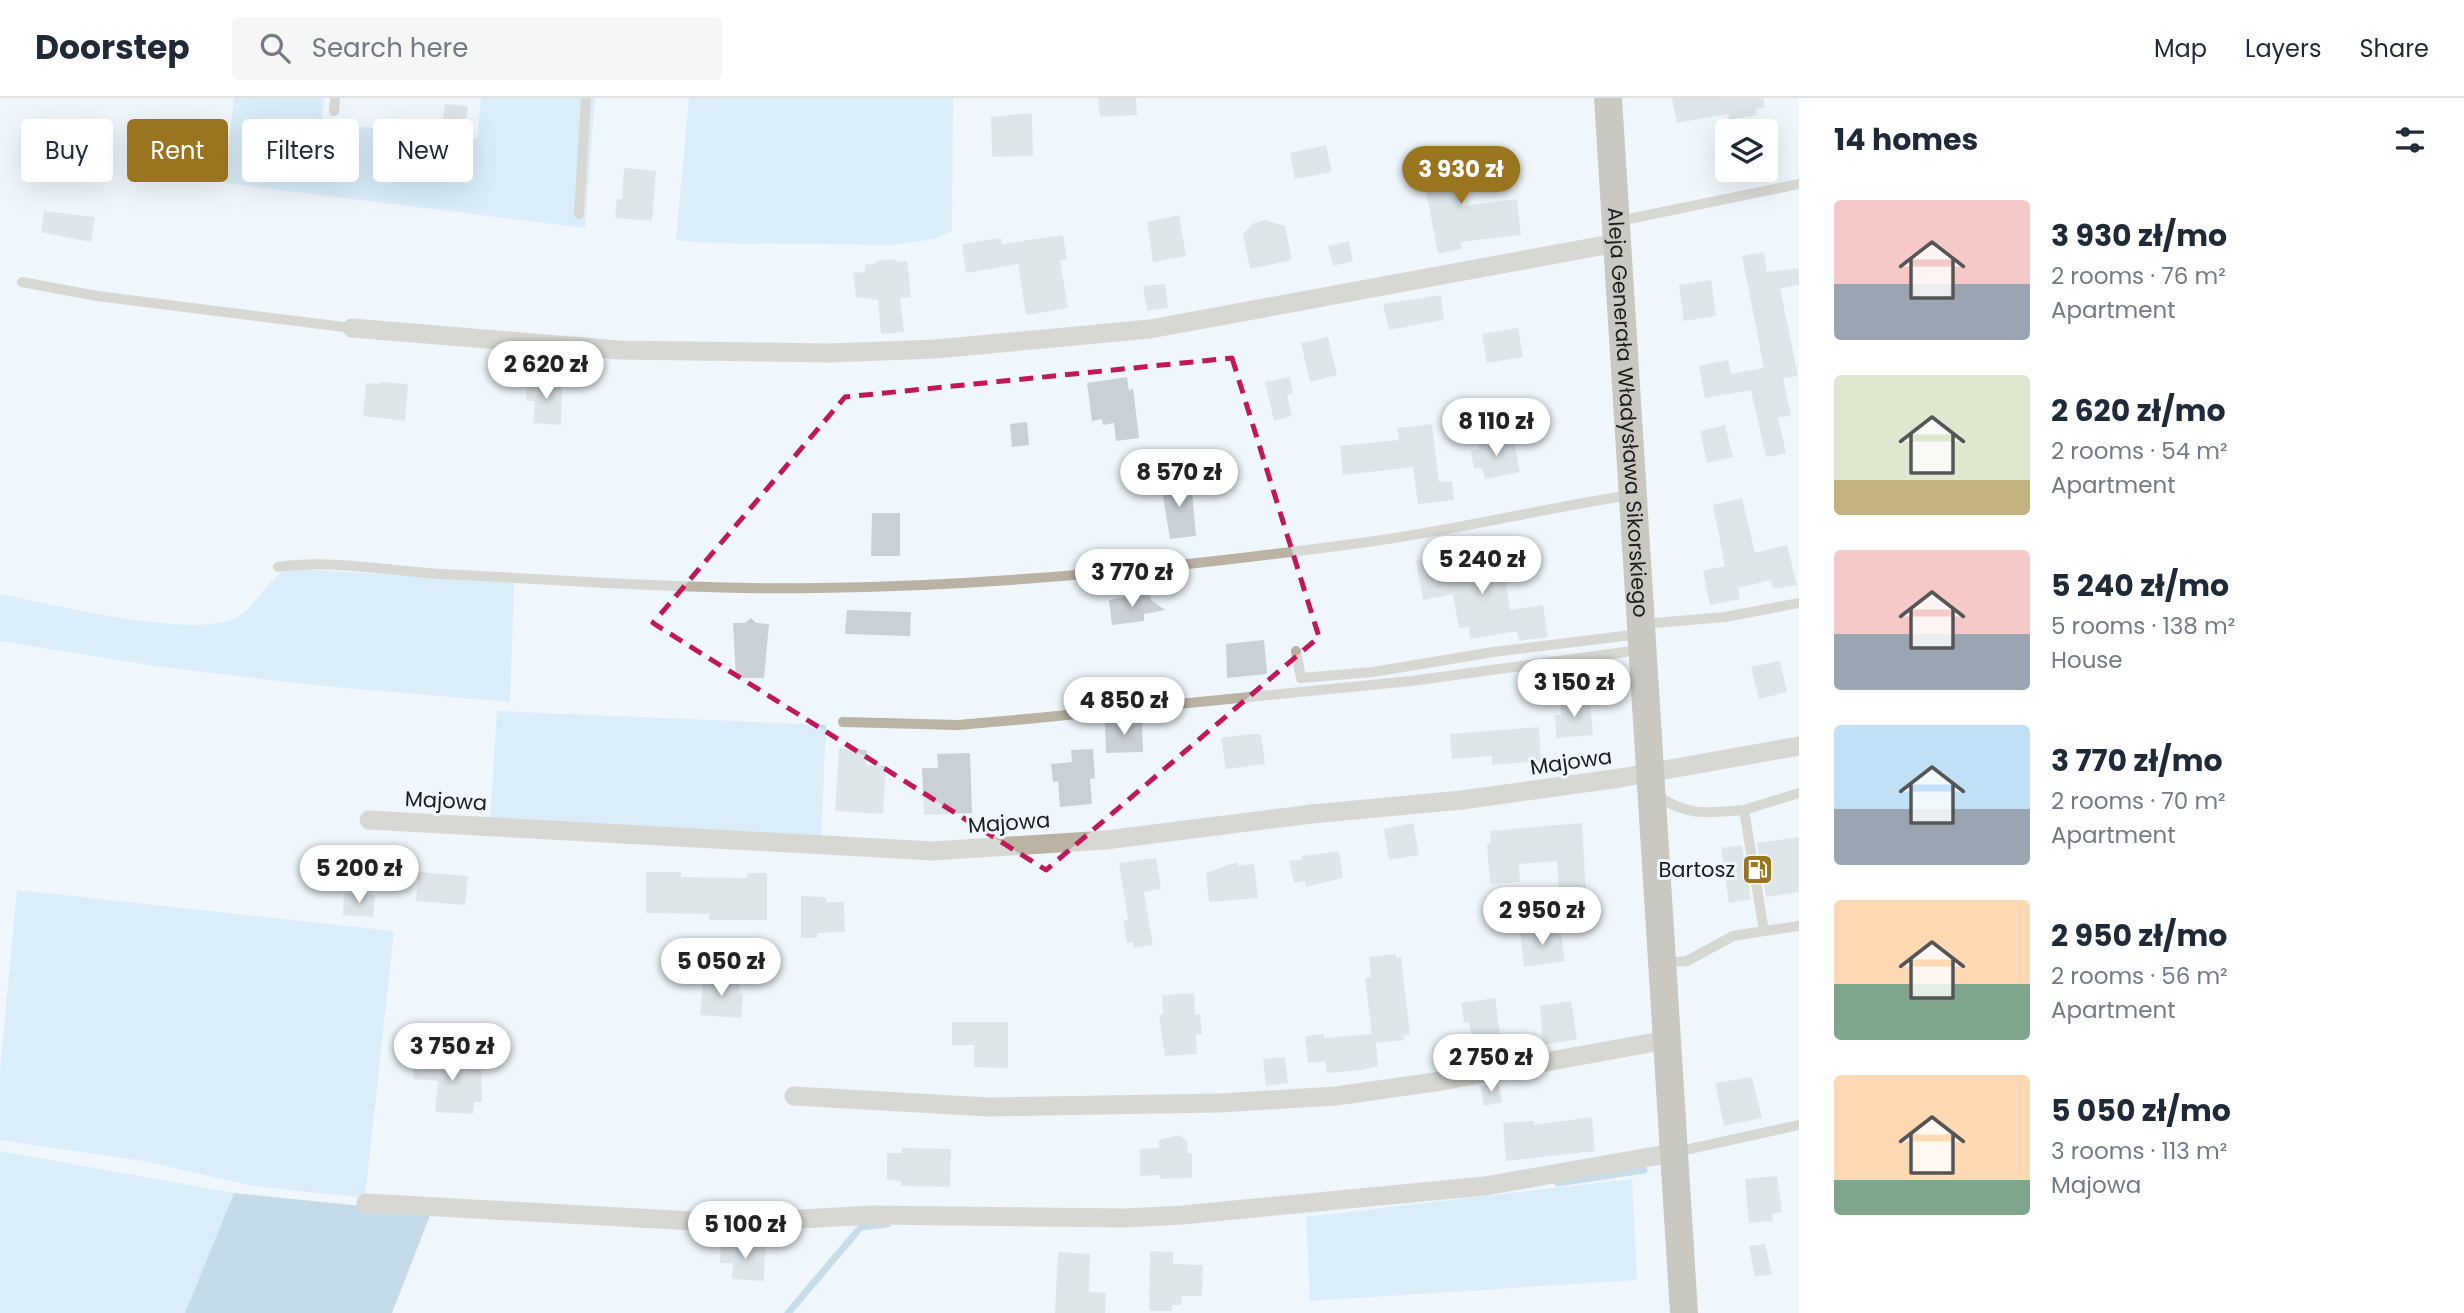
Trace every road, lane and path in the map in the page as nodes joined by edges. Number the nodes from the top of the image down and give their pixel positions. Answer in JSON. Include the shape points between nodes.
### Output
{"nodes":[{"id":1,"x":335,"y":98,"type":"edge"},
{"id":2,"x":586,"y":98,"type":"edge"},
{"id":3,"x":1608,"y":98,"type":"edge"},
{"id":4,"x":334,"y":111,"type":"dead end"},
{"id":5,"x":1799,"y":184,"type":"edge"},
{"id":6,"x":579,"y":214,"type":"dead end"},
{"id":7,"x":1615,"y":232,"type":"junction"},
{"id":8,"x":22,"y":282,"type":"dead end"},
{"id":9,"x":352,"y":328,"type":"joint"},
{"id":10,"x":1632,"y":495,"type":"junction"},
{"id":11,"x":278,"y":567,"type":"dead end"},
{"id":12,"x":1799,"y":603,"type":"edge"},
{"id":13,"x":1640,"y":636,"type":"junction"},
{"id":14,"x":1296,"y":651,"type":"dead end"},
{"id":15,"x":843,"y":722,"type":"dead end"},
{"id":16,"x":1799,"y":746,"type":"edge"},
{"id":17,"x":1650,"y":782,"type":"junction"},
{"id":18,"x":1799,"y":793,"type":"edge"},
{"id":19,"x":1744,"y":810,"type":"junction"},
{"id":20,"x":369,"y":820,"type":"dead end"},
{"id":21,"x":1799,"y":926,"type":"edge"},
{"id":22,"x":1763,"y":931,"type":"junction"},
{"id":23,"x":1661,"y":963,"type":"junction"},
{"id":24,"x":1666,"y":1040,"type":"junction"},
{"id":25,"x":794,"y":1096,"type":"dead end"},
{"id":26,"x":1799,"y":1125,"type":"edge"},
{"id":27,"x":1672,"y":1153,"type":"junction"},
{"id":28,"x":366,"y":1203,"type":"dead end"},
{"id":29,"x":1684,"y":1313,"type":"edge"}],
"edges":[{"from":1,"to":4,"type":"lane"},
{"from":2,"to":6,"type":"lane"},
{"from":3,"to":7,"type":"main road","name":"Aleja Generała Władysława Sikorskiego"},
{"from":5,"to":7,"type":"lane"},
{"from":7,"to":9,"type":"street","via":[[1150,329],[936,349],[830,353],[619,350]]},
{"from":7,"to":10,"type":"main road","name":"Aleja Generała Władysława Sikorskiego"},
{"from":8,"to":9,"type":"lane","via":[[97,296]]},
{"from":10,"to":11,"type":"lane","via":[[1378,540],[934,587],[623,583],[304,563]]},
{"from":10,"to":13,"type":"main road","name":"Aleja Generała Władysława Sikorskiego"},
{"from":12,"to":13,"type":"lane"},
{"from":13,"to":14,"type":"lane","via":[[1301,678]]},
{"from":13,"to":15,"type":"lane","via":[[1411,681],[958,725]]},
{"from":13,"to":17,"type":"main road","name":"Aleja Generała Władysława Sikorskiego"},
{"from":16,"to":17,"type":"street","name":"Majowa"},
{"from":17,"to":19,"type":"lane","via":[[1678,810],[1702,814]]},
{"from":17,"to":20,"type":"street","name":"Majowa","via":[[1312,814],[1205,829],[933,851]]},
{"from":17,"to":23,"type":"main road","name":"Aleja Generała Władysława Sikorskiego"},
{"from":18,"to":19,"type":"lane"},
{"from":19,"to":22,"type":"lane"},
{"from":21,"to":22,"type":"lane"},
{"from":22,"to":23,"type":"lane","via":[[1733,936],[1687,961]]},
{"from":23,"to":24,"type":"main road","name":"Aleja Generała Władysława Sikorskiego"},
{"from":24,"to":25,"type":"street","via":[[1442,1081],[1323,1097],[989,1107]]},
{"from":24,"to":27,"type":"main road","name":"Aleja Generała Władysława Sikorskiego"},
{"from":26,"to":27,"type":"lane"},
{"from":27,"to":28,"type":"street","via":[[1485,1186],[1125,1218],[871,1215],[729,1223]]},
{"from":27,"to":29,"type":"main road","name":"Aleja Generała Władysława Sikorskiego"}]}
